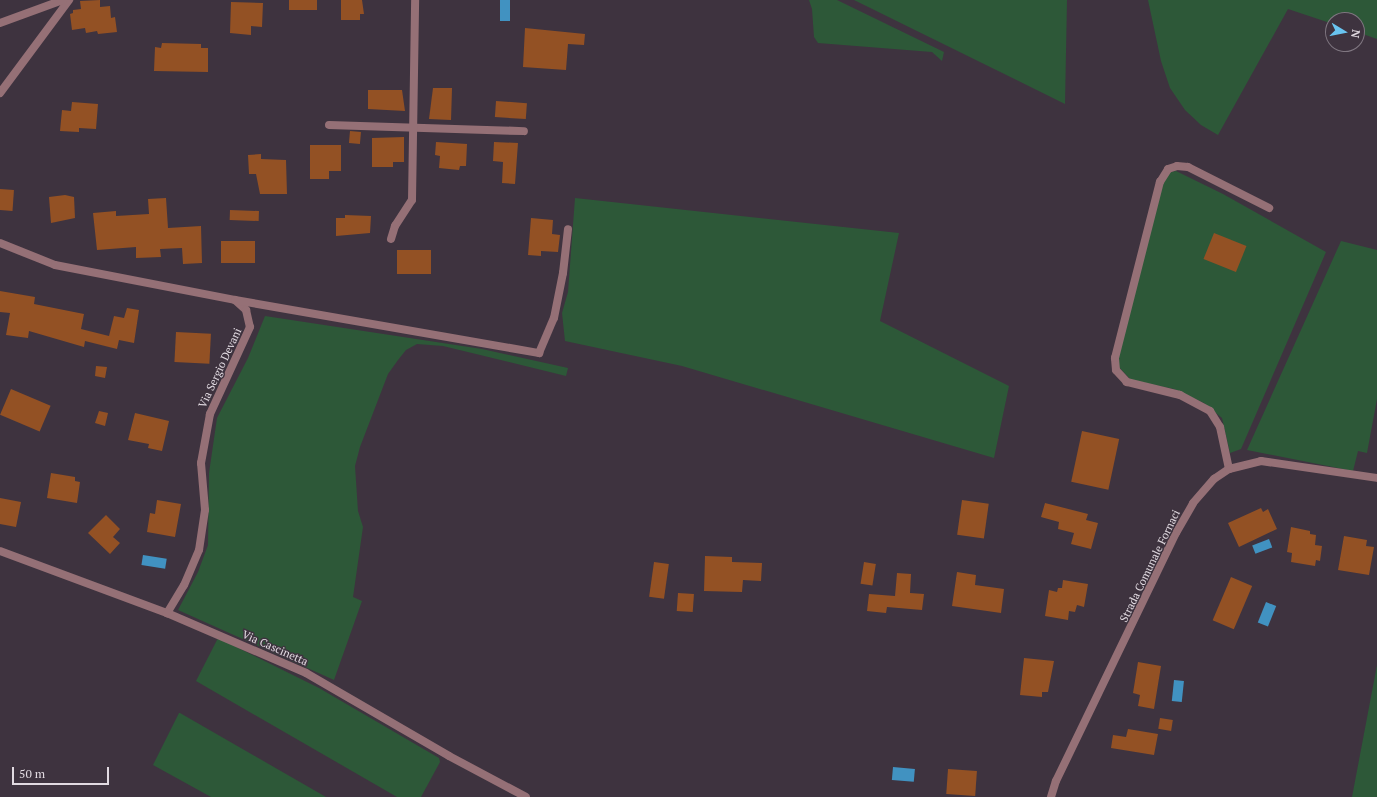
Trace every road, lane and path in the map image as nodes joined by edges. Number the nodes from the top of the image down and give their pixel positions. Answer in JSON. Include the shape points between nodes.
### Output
{"nodes":[{"id":1,"x":63,"y":0,"type":"edge"},
{"id":2,"x":69,"y":0,"type":"edge"},
{"id":3,"x":415,"y":0,"type":"edge"},
{"id":4,"x":0,"y":23,"type":"edge"},
{"id":5,"x":0,"y":93,"type":"edge"},
{"id":6,"x":329,"y":125,"type":"dead end"},
{"id":7,"x":414,"y":128,"type":"junction"},
{"id":8,"x":524,"y":131,"type":"dead end"},
{"id":9,"x":1269,"y":208,"type":"dead end"},
{"id":10,"x":568,"y":229,"type":"dead end"},
{"id":11,"x":391,"y":239,"type":"dead end"},
{"id":12,"x":0,"y":242,"type":"edge"},
{"id":13,"x":235,"y":300,"type":"junction"},
{"id":14,"x":1229,"y":469,"type":"junction"},
{"id":15,"x":1377,"y":478,"type":"edge"},
{"id":16,"x":0,"y":551,"type":"edge"},
{"id":17,"x":167,"y":613,"type":"junction"},
{"id":18,"x":526,"y":797,"type":"edge"},
{"id":19,"x":1051,"y":797,"type":"edge"}],
"edges":[{"from":1,"to":4,"type":"street"},
{"from":2,"to":5,"type":"street"},
{"from":3,"to":7,"type":"street"},
{"from":6,"to":7,"type":"street"},
{"from":7,"to":8,"type":"street"},
{"from":7,"to":11,"type":"street","via":[[412,200],[394,226]]},
{"from":9,"to":14,"type":"street","via":[[1188,167],[1177,166],[1168,170],[1160,182],[1115,358],[1116,370],[1127,382],[1180,395],[1210,411],[1220,427]]},
{"from":10,"to":13,"type":"street","via":[[554,318],[539,352]]},
{"from":12,"to":13,"type":"street","via":[[55,265]]},
{"from":13,"to":17,"type":"street","name":"Via Sergio Devani","via":[[246,310],[250,327],[210,414],[201,463],[205,510],[199,550],[184,585]]},
{"from":14,"to":15,"type":"street","name":"Strada Comunale Fornaci","via":[[1261,461]]},
{"from":14,"to":19,"type":"street","name":"Strada Comunale Fornaci","via":[[1214,479],[1193,503],[1176,533],[1056,781]]},
{"from":16,"to":17,"type":"street","name":"Via Cascinetta"},
{"from":17,"to":18,"type":"street","name":"Via Cascinetta","via":[[306,673],[449,756]]}]}
